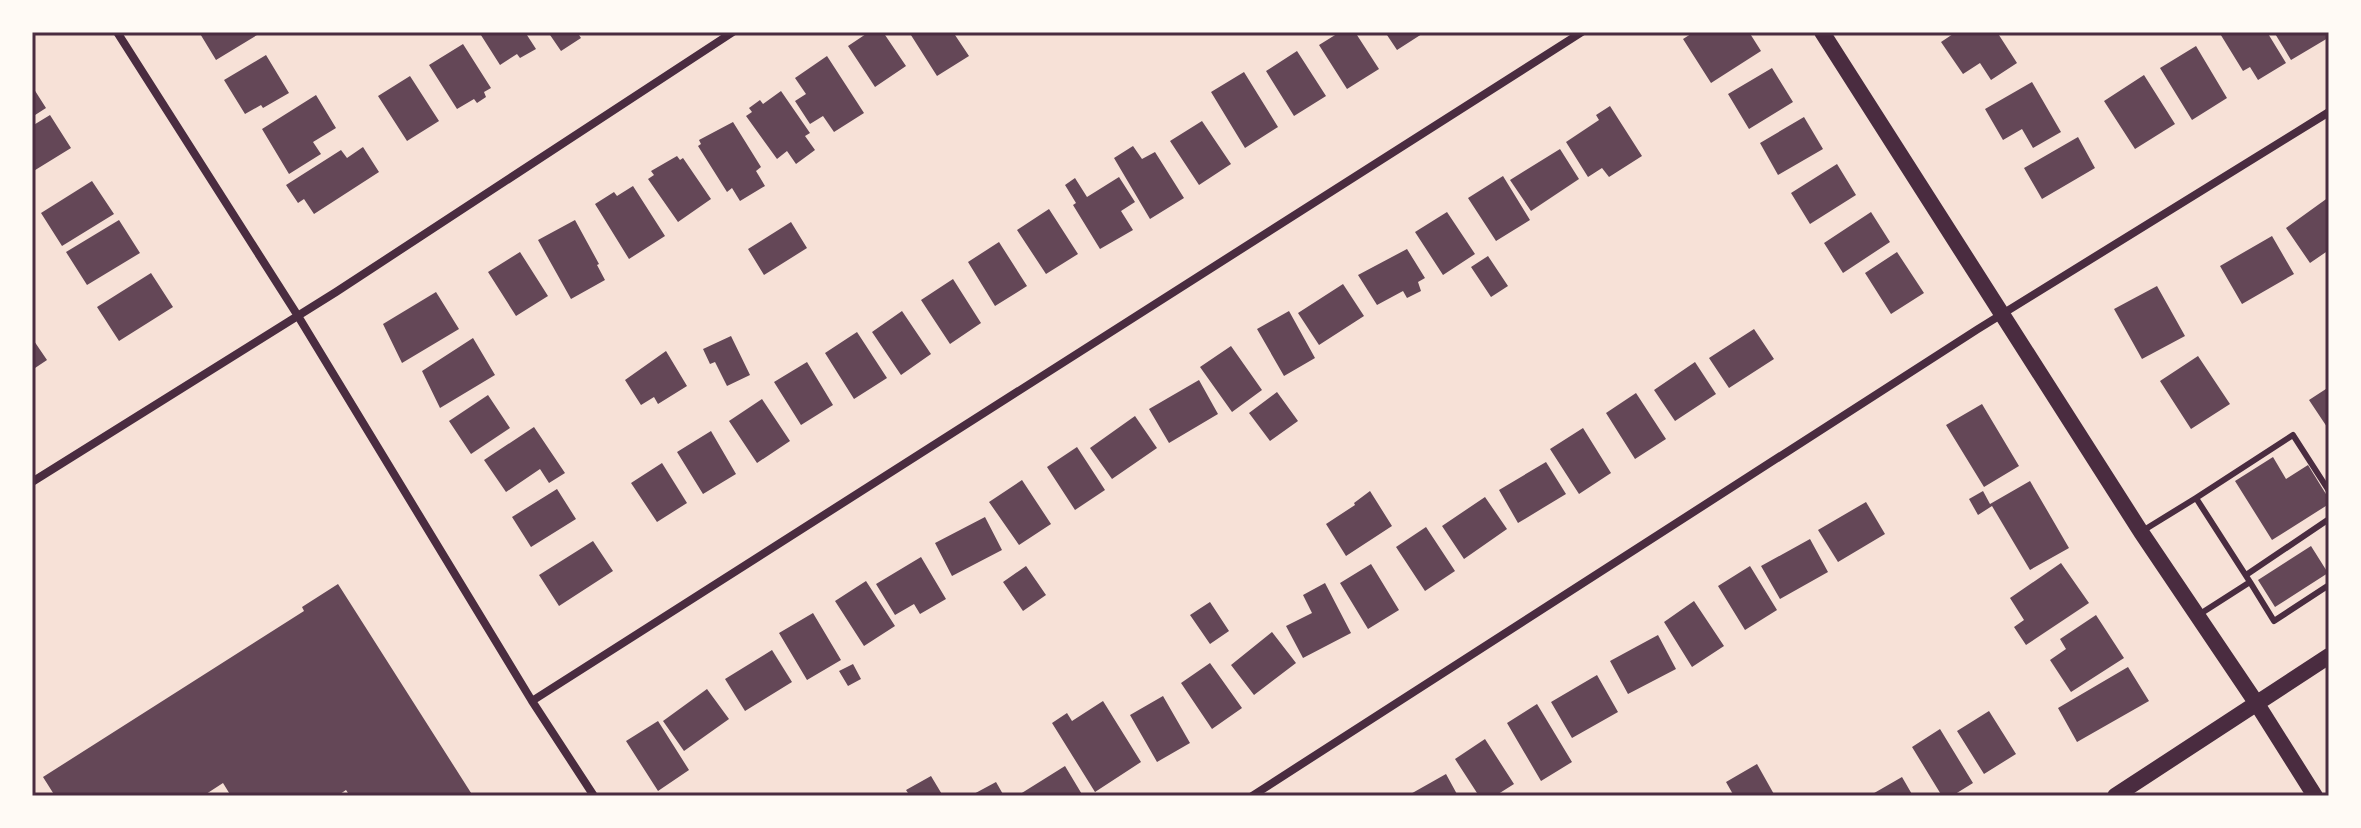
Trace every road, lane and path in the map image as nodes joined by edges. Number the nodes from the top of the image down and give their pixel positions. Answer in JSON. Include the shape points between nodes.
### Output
{"nodes":[{"id":1,"x":117,"y":32,"type":"edge"},
{"id":2,"x":733,"y":32,"type":"edge"},
{"id":3,"x":1582,"y":32,"type":"edge"},
{"id":4,"x":1822,"y":32,"type":"edge"},
{"id":5,"x":2329,"y":112,"type":"edge"},
{"id":6,"x":2004,"y":313,"type":"junction"},
{"id":7,"x":298,"y":316,"type":"junction"},
{"id":8,"x":32,"y":482,"type":"edge"},
{"id":9,"x":2329,"y":491,"type":"edge"},
{"id":10,"x":2196,"y":498,"type":"junction"},
{"id":11,"x":2329,"y":519,"type":"edge"},
{"id":12,"x":2141,"y":532,"type":"junction"},
{"id":13,"x":2276,"y":555,"type":"junction"},
{"id":14,"x":2282,"y":565,"type":"dead end"},
{"id":15,"x":2248,"y":579,"type":"junction"},
{"id":16,"x":2329,"y":585,"type":"edge"},
{"id":17,"x":2299,"y":592,"type":"dead end"},
{"id":18,"x":2305,"y":601,"type":"junction"},
{"id":19,"x":2196,"y":616,"type":"junction"},
{"id":20,"x":2329,"y":656,"type":"edge"},
{"id":21,"x":532,"y":701,"type":"junction"},
{"id":22,"x":2257,"y":704,"type":"junction"},
{"id":23,"x":594,"y":796,"type":"edge"},
{"id":24,"x":1252,"y":796,"type":"edge"},
{"id":25,"x":2115,"y":796,"type":"edge"},
{"id":26,"x":2315,"y":796,"type":"edge"}],
"edges":[{"from":1,"to":7,"type":"street"},
{"from":2,"to":7,"type":"street"},
{"from":3,"to":21,"type":"street"},
{"from":4,"to":6,"type":"main road"},
{"from":5,"to":6,"type":"street"},
{"from":6,"to":12,"type":"main road"},
{"from":6,"to":24,"type":"street"},
{"from":7,"to":8,"type":"street"},
{"from":7,"to":21,"type":"street"},
{"from":9,"to":10,"type":"lane","via":[[2293,435]]},
{"from":10,"to":12,"type":"lane"},
{"from":10,"to":15,"type":"lane"},
{"from":11,"to":13,"type":"lane"},
{"from":12,"to":19,"type":"main road"},
{"from":13,"to":14,"type":"lane"},
{"from":13,"to":15,"type":"lane"},
{"from":15,"to":18,"type":"lane","via":[[2274,621]]},
{"from":15,"to":19,"type":"lane"},
{"from":16,"to":18,"type":"lane"},
{"from":17,"to":18,"type":"lane"},
{"from":19,"to":22,"type":"main road"},
{"from":20,"to":22,"type":"main road"},
{"from":21,"to":23,"type":"street"},
{"from":22,"to":25,"type":"main road"},
{"from":22,"to":26,"type":"main road"}]}
